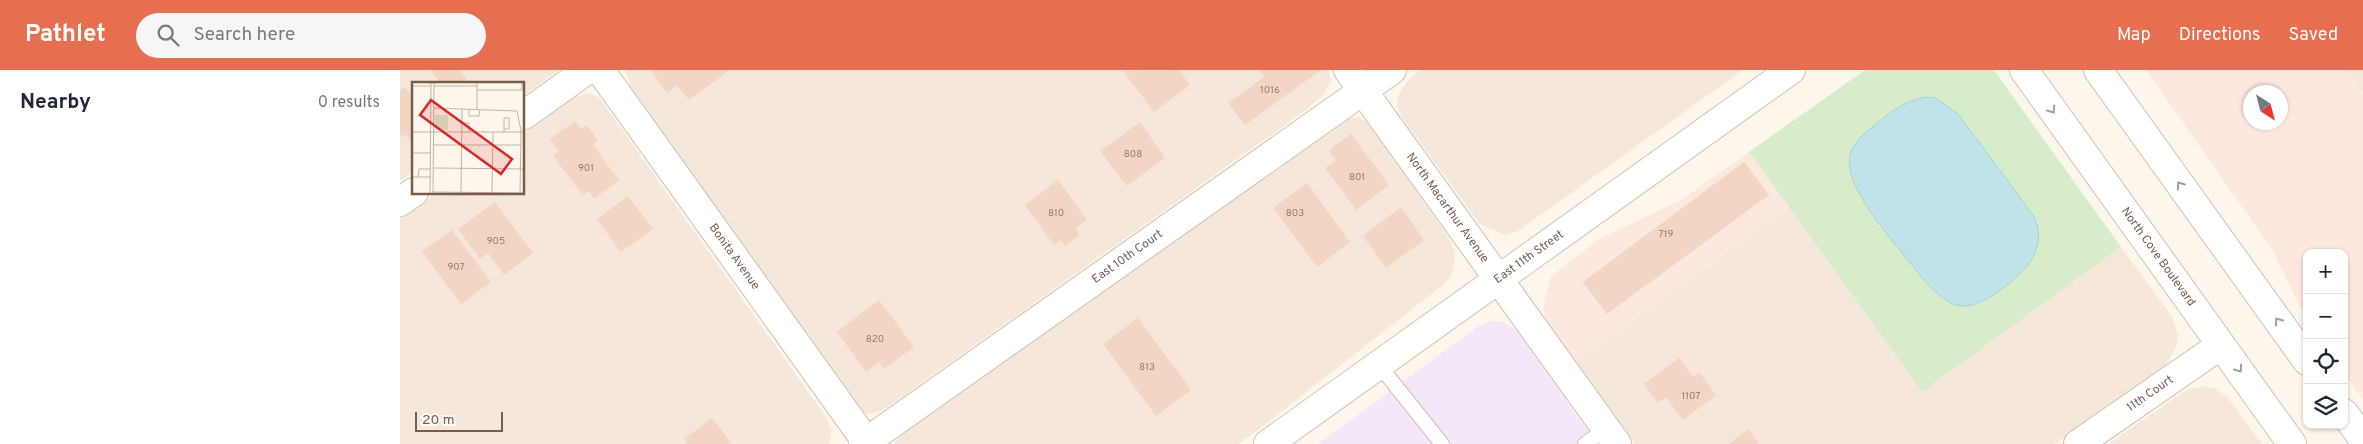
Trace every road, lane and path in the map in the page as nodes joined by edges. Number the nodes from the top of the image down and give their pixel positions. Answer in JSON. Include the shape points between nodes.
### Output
{"nodes":[{"id":1,"x":587,"y":70,"type":"edge"},
{"id":2,"x":600,"y":70,"type":"edge"},
{"id":3,"x":1392,"y":70,"type":"edge"},
{"id":4,"x":1791,"y":70,"type":"edge"},
{"id":5,"x":2024,"y":70,"type":"edge"},
{"id":6,"x":2098,"y":70,"type":"edge"},
{"id":7,"x":1355,"y":80,"type":"edge"},
{"id":8,"x":525,"y":114,"type":"edge"},
{"id":9,"x":412,"y":193,"type":"edge"},
{"id":10,"x":400,"y":202,"type":"edge"},
{"id":11,"x":1498,"y":279,"type":"junction"},
{"id":12,"x":2222,"y":345,"type":"junction"},
{"id":13,"x":2303,"y":355,"type":"edge"},
{"id":14,"x":1379,"y":365,"type":"junction"},
{"id":15,"x":2348,"y":419,"type":"edge"},
{"id":16,"x":1603,"y":439,"type":"edge"},
{"id":17,"x":2363,"y":440,"type":"edge"},
{"id":18,"x":866,"y":443,"type":"edge"},
{"id":19,"x":1268,"y":444,"type":"edge"},
{"id":20,"x":1442,"y":444,"type":"edge"},
{"id":21,"x":2078,"y":444,"type":"edge"},
{"id":22,"x":2292,"y":444,"type":"edge"}],
"edges":[{"from":1,"to":8,"type":"street"},
{"from":2,"to":18,"type":"street","name":"Bonita Avenue"},
{"from":3,"to":7,"type":"street","name":"East 10th Court"},
{"from":4,"to":11,"type":"street","name":"East 11th Street"},
{"from":5,"to":12,"type":"street","name":"North Cove Boulevard","one_way":true},
{"from":13,"to":6,"type":"street","one_way":true},
{"from":7,"to":11,"type":"street","name":"North Macarthur Avenue"},
{"from":7,"to":18,"type":"street","name":"East 10th Court"},
{"from":9,"to":10,"type":"street"},
{"from":11,"to":14,"type":"street","name":"East 11th Street"},
{"from":11,"to":16,"type":"street","name":"North Macarthur Avenue"},
{"from":12,"to":21,"type":"street","name":"11th Court"},
{"from":12,"to":22,"type":"street","name":"North Cove Boulevard","one_way":true},
{"from":14,"to":19,"type":"street","name":"East 11th Street"},
{"from":14,"to":20,"type":"lane"},
{"from":15,"to":17,"type":"street"}]}
